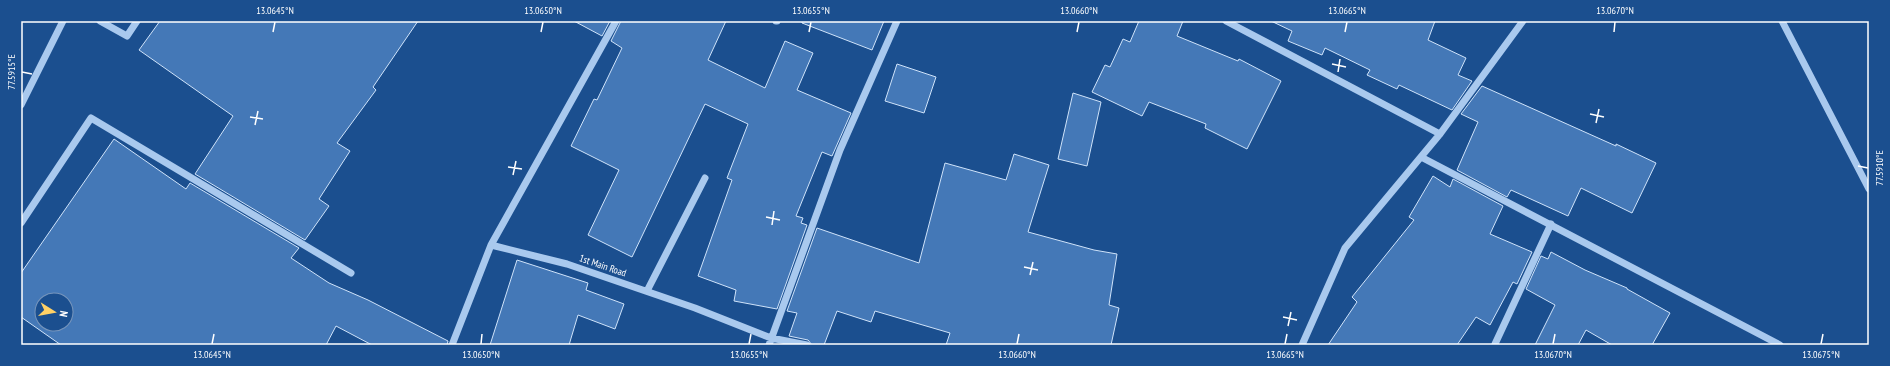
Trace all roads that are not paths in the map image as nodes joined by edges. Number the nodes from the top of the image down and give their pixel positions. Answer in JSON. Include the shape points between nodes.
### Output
{"nodes":[{"id":1,"x":63,"y":21,"type":"edge"},
{"id":2,"x":100,"y":21,"type":"edge"},
{"id":3,"x":137,"y":21,"type":"edge"},
{"id":4,"x":616,"y":21,"type":"edge"},
{"id":5,"x":897,"y":21,"type":"edge"},
{"id":6,"x":1226,"y":21,"type":"edge"},
{"id":7,"x":1523,"y":21,"type":"edge"},
{"id":8,"x":1782,"y":21,"type":"edge"},
{"id":9,"x":21,"y":105,"type":"edge"},
{"id":10,"x":1440,"y":134,"type":"junction"},
{"id":11,"x":1421,"y":157,"type":"junction"},
{"id":12,"x":705,"y":178,"type":"dead end"},
{"id":13,"x":1869,"y":190,"type":"edge"},
{"id":14,"x":21,"y":223,"type":"edge"},
{"id":15,"x":1551,"y":224,"type":"junction"},
{"id":16,"x":491,"y":245,"type":"junction"},
{"id":17,"x":351,"y":273,"type":"dead end"},
{"id":18,"x":647,"y":291,"type":"junction"},
{"id":19,"x":1765,"y":337,"type":"junction"},
{"id":20,"x":770,"y":341,"type":"edge"},
{"id":21,"x":1496,"y":344,"type":"dead end"},
{"id":22,"x":452,"y":345,"type":"edge"},
{"id":23,"x":807,"y":345,"type":"edge"},
{"id":24,"x":1302,"y":345,"type":"edge"},
{"id":25,"x":1761,"y":345,"type":"edge"},
{"id":26,"x":1780,"y":345,"type":"edge"}],
"edges":[{"from":1,"to":9,"type":"street"},
{"from":2,"to":3,"type":"street","via":[[127,36]]},
{"from":4,"to":16,"type":"street"},
{"from":5,"to":20,"type":"street","via":[[840,150]]},
{"from":6,"to":10,"type":"street"},
{"from":7,"to":10,"type":"street"},
{"from":8,"to":13,"type":"street"},
{"from":10,"to":11,"type":"street"},
{"from":11,"to":15,"type":"street"},
{"from":11,"to":24,"type":"street","via":[[1345,248]]},
{"from":12,"to":18,"type":"street"},
{"from":14,"to":17,"type":"street","via":[[91,118]]},
{"from":15,"to":19,"type":"street"},
{"from":15,"to":21,"type":"street"},
{"from":16,"to":18,"type":"street","name":"1st Main Road","via":[[567,264]]},
{"from":16,"to":22,"type":"street"},
{"from":18,"to":20,"type":"street","name":"1st Main Road"},
{"from":19,"to":25,"type":"street"},
{"from":19,"to":26,"type":"street"},
{"from":20,"to":23,"type":"street","name":"1st Main Road"}]}
